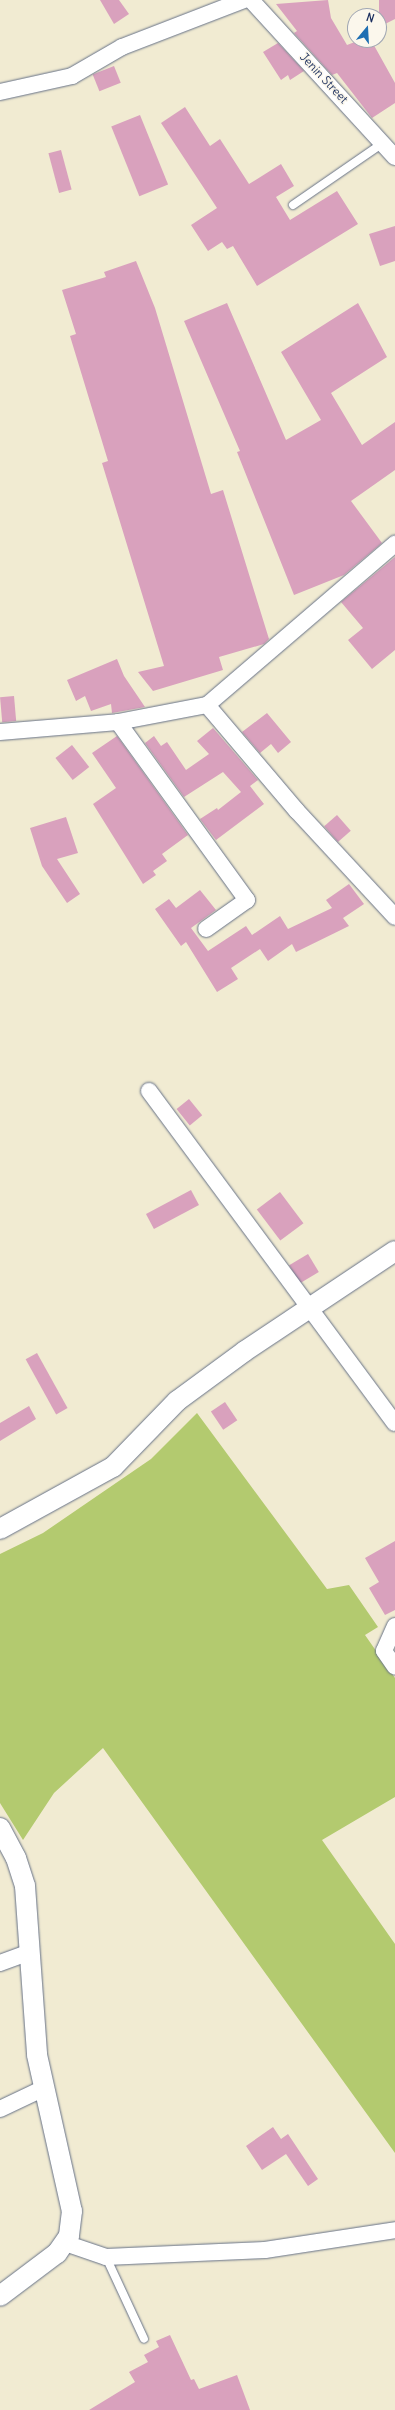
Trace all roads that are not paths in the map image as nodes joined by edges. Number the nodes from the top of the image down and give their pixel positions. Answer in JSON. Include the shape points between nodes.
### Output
{"nodes":[{"id":1,"x":244,"y":0,"type":"edge"},
{"id":2,"x":251,"y":0,"type":"edge"},
{"id":3,"x":0,"y":92,"type":"edge"},
{"id":4,"x":383,"y":143,"type":"junction"},
{"id":5,"x":395,"y":157,"type":"edge"},
{"id":6,"x":293,"y":205,"type":"dead end"},
{"id":7,"x":395,"y":544,"type":"edge"},
{"id":8,"x":207,"y":705,"type":"junction"},
{"id":9,"x":118,"y":722,"type":"junction"},
{"id":10,"x":0,"y":732,"type":"edge"},
{"id":11,"x":395,"y":917,"type":"edge"},
{"id":12,"x":206,"y":929,"type":"dead end"},
{"id":13,"x":149,"y":1091,"type":"dead end"},
{"id":14,"x":395,"y":1251,"type":"edge"},
{"id":15,"x":308,"y":1308,"type":"junction"},
{"id":16,"x":395,"y":1423,"type":"edge"},
{"id":17,"x":0,"y":1529,"type":"edge"},
{"id":18,"x":395,"y":1626,"type":"edge"},
{"id":19,"x":395,"y":1667,"type":"edge"},
{"id":20,"x":0,"y":1828,"type":"edge"},
{"id":21,"x":30,"y":1952,"type":"junction"},
{"id":22,"x":0,"y":1963,"type":"edge"},
{"id":23,"x":44,"y":2088,"type":"junction"},
{"id":24,"x":0,"y":2109,"type":"edge"},
{"id":25,"x":395,"y":2230,"type":"edge"},
{"id":26,"x":65,"y":2243,"type":"junction"},
{"id":27,"x":106,"y":2257,"type":"junction"},
{"id":28,"x":0,"y":2296,"type":"edge"},
{"id":29,"x":144,"y":2339,"type":"dead end"}],
"edges":[{"from":1,"to":3,"type":"street","via":[[122,47],[72,76]]},
{"from":2,"to":4,"type":"street","name":"Jenin Street"},
{"from":4,"to":5,"type":"street","name":"Jenin Street"},
{"from":4,"to":6,"type":"lane"},
{"from":7,"to":8,"type":"street"},
{"from":8,"to":9,"type":"street"},
{"from":8,"to":11,"type":"street","via":[[297,811]]},
{"from":9,"to":10,"type":"street"},
{"from":9,"to":12,"type":"street","via":[[247,900]]},
{"from":13,"to":15,"type":"street"},
{"from":14,"to":15,"type":"street"},
{"from":15,"to":16,"type":"street"},
{"from":15,"to":17,"type":"street","via":[[177,1401],[113,1467]]},
{"from":18,"to":19,"type":"street","via":[[384,1651]]},
{"from":20,"to":21,"type":"street","via":[[16,1858],[25,1886]]},
{"from":21,"to":22,"type":"street"},
{"from":21,"to":23,"type":"street","via":[[37,2055]]},
{"from":23,"to":24,"type":"street"},
{"from":23,"to":26,"type":"street","via":[[72,2211],[71,2227]]},
{"from":25,"to":27,"type":"street","via":[[265,2250]]},
{"from":26,"to":27,"type":"street"},
{"from":26,"to":28,"type":"street","via":[[48,2262]]},
{"from":27,"to":29,"type":"lane"}]}
